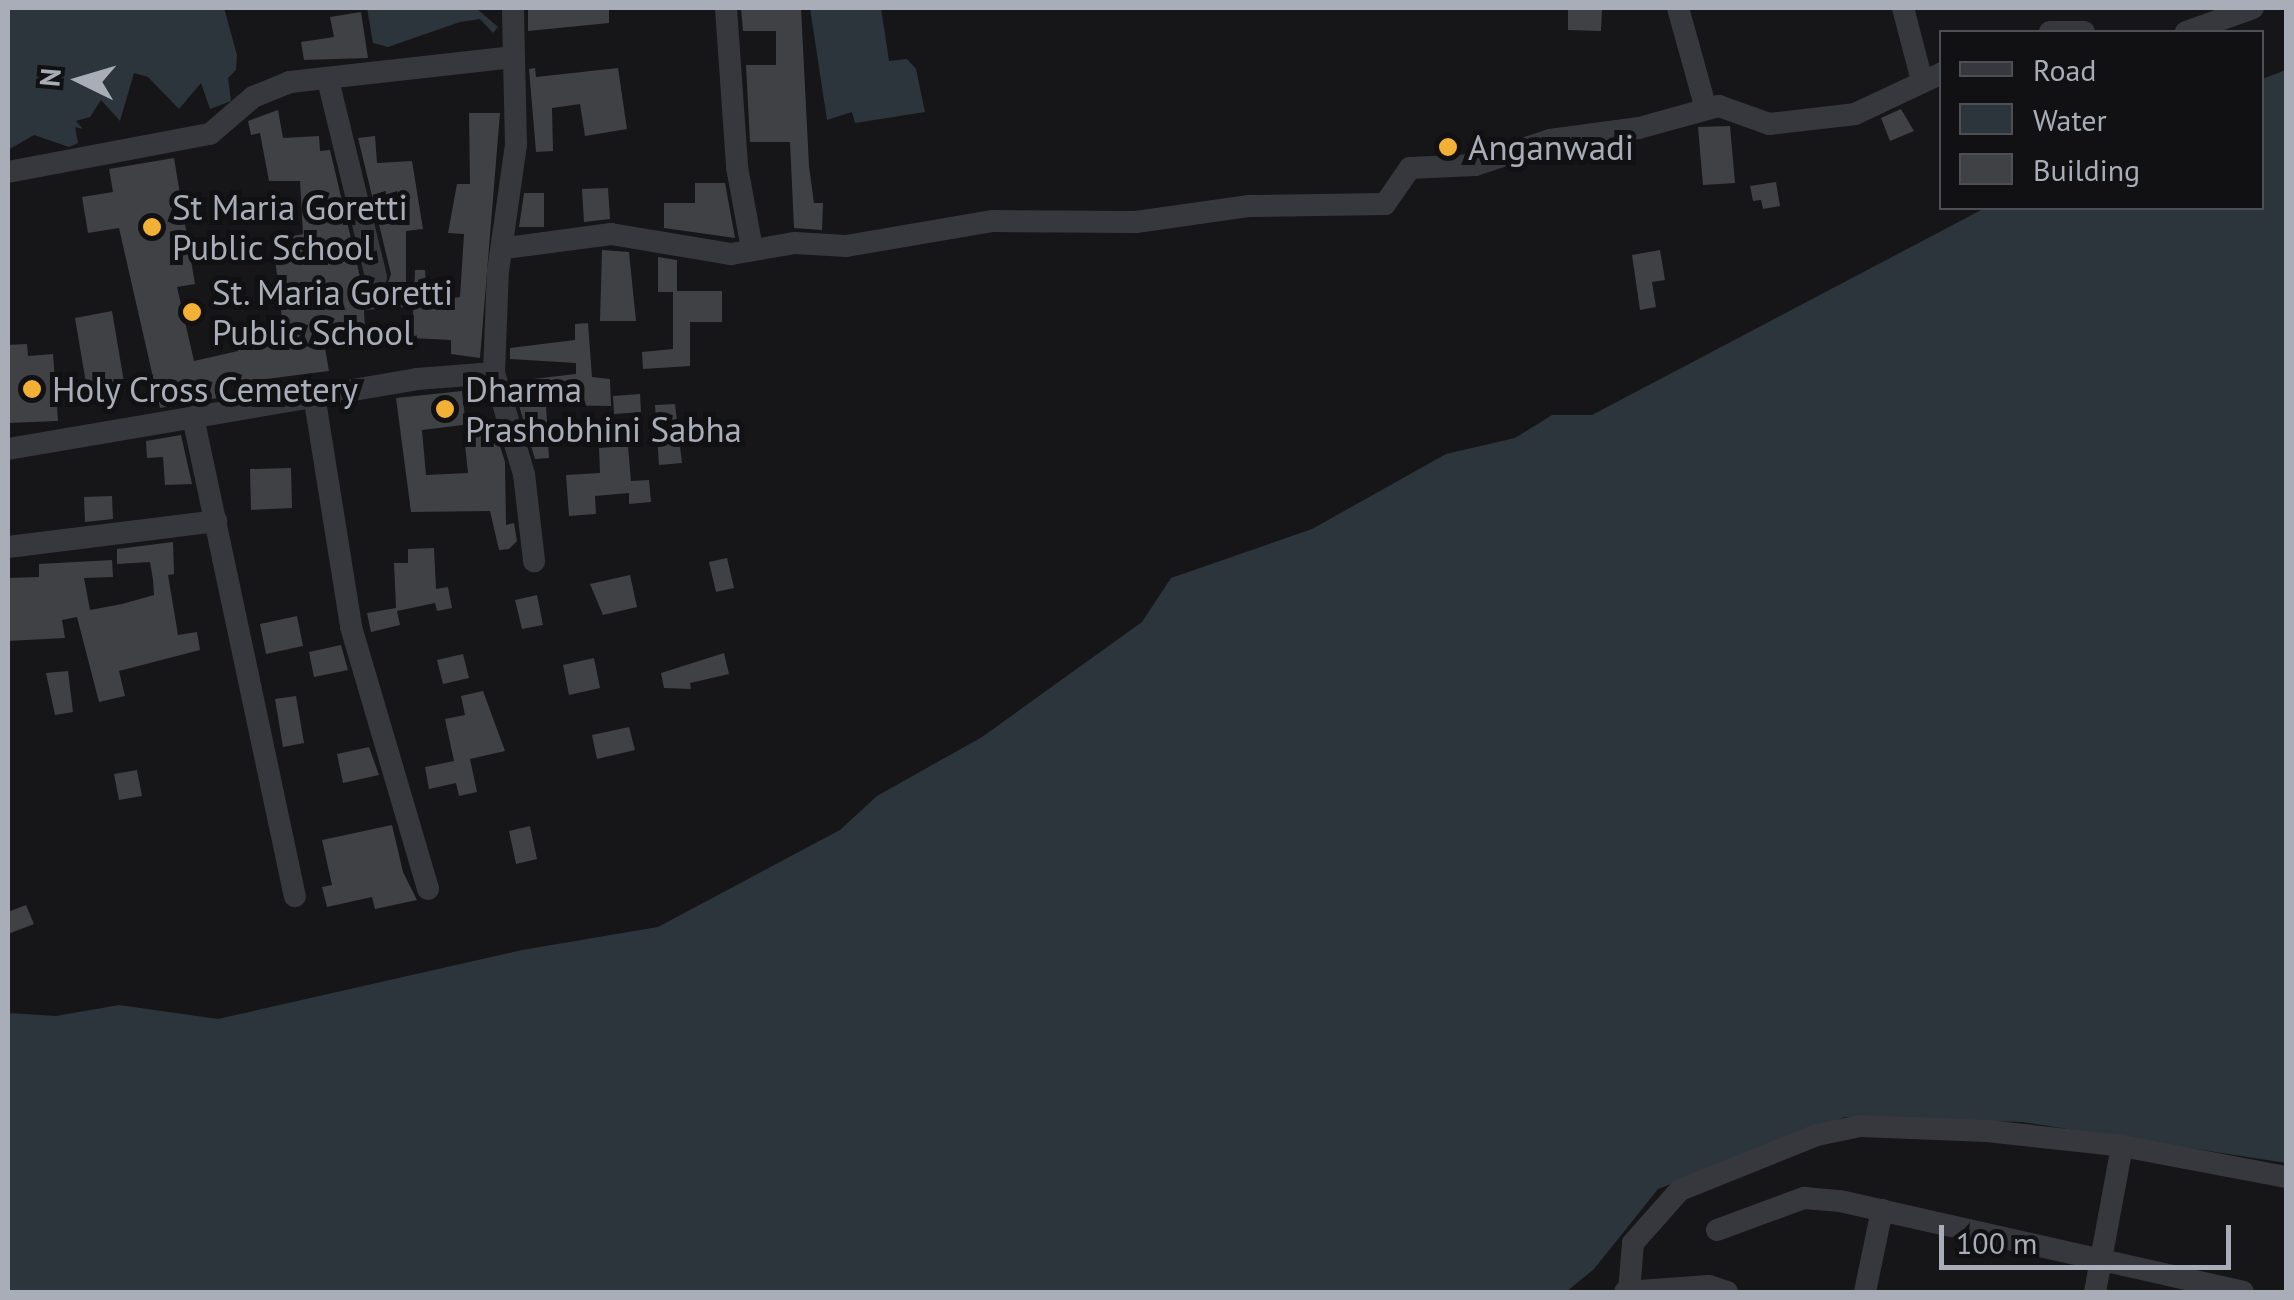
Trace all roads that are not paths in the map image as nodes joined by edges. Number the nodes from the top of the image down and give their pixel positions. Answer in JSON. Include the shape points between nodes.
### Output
{"nodes":[{"id":1,"x":513,"y":8,"type":"edge"},
{"id":2,"x":726,"y":8,"type":"edge"},
{"id":3,"x":1678,"y":8,"type":"edge"},
{"id":4,"x":1903,"y":8,"type":"edge"},
{"id":5,"x":2254,"y":8,"type":"edge"},
{"id":6,"x":2192,"y":30,"type":"edge"},
{"id":7,"x":514,"y":56,"type":"junction"},
{"id":8,"x":1932,"y":77,"type":"edge"},
{"id":9,"x":328,"y":80,"type":"junction"},
{"id":10,"x":1706,"y":109,"type":"junction"},
{"id":11,"x":8,"y":172,"type":"edge"},
{"id":12,"x":506,"y":248,"type":"junction"},
{"id":13,"x":752,"y":249,"type":"junction"},
{"id":14,"x":376,"y":277,"type":"dead end"},
{"id":15,"x":494,"y":373,"type":"junction"},
{"id":16,"x":314,"y":396,"type":"junction"},
{"id":17,"x":193,"y":417,"type":"junction"},
{"id":18,"x":8,"y":449,"type":"edge"},
{"id":19,"x":216,"y":522,"type":"junction"},
{"id":20,"x":8,"y":547,"type":"edge"},
{"id":21,"x":534,"y":561,"type":"dead end"},
{"id":22,"x":428,"y":889,"type":"dead end"},
{"id":23,"x":295,"y":896,"type":"dead end"},
{"id":24,"x":2122,"y":1146,"type":"junction"},
{"id":25,"x":2286,"y":1177,"type":"edge"},
{"id":26,"x":1882,"y":1210,"type":"junction"},
{"id":27,"x":1718,"y":1230,"type":"dead end"},
{"id":28,"x":2101,"y":1261,"type":"junction"},
{"id":29,"x":1628,"y":1292,"type":"edge"},
{"id":30,"x":1726,"y":1292,"type":"edge"},
{"id":31,"x":1864,"y":1292,"type":"edge"},
{"id":32,"x":2095,"y":1292,"type":"edge"},
{"id":33,"x":2243,"y":1292,"type":"edge"}],
"edges":[{"from":1,"to":7,"type":"street"},
{"from":2,"to":13,"type":"street","via":[[738,167]]},
{"from":3,"to":10,"type":"street"},
{"from":4,"to":8,"type":"street"},
{"from":5,"to":6,"type":"street"},
{"from":7,"to":9,"type":"street"},
{"from":7,"to":12,"type":"street","via":[[516,145]]},
{"from":8,"to":10,"type":"street","via":[[1855,114],[1826,119],[1769,124],[1718,106]]},
{"from":9,"to":11,"type":"street","via":[[290,82],[253,97],[210,134]]},
{"from":9,"to":14,"type":"street"},
{"from":10,"to":13,"type":"street","via":[[1639,128],[1550,140],[1475,165],[1410,168],[1384,204],[1248,206],[1136,222],[994,221],[846,246]]},
{"from":12,"to":13,"type":"street","via":[[611,234],[694,252]]},
{"from":12,"to":15,"type":"street","via":[[498,271]]},
{"from":15,"to":16,"type":"street"},
{"from":15,"to":21,"type":"street","via":[[524,474]]},
{"from":16,"to":17,"type":"street"},
{"from":16,"to":22,"type":"street","via":[[352,627]]},
{"from":17,"to":18,"type":"street"},
{"from":17,"to":19,"type":"street"},
{"from":19,"to":20,"type":"street"},
{"from":19,"to":23,"type":"street"},
{"from":24,"to":25,"type":"street"},
{"from":24,"to":28,"type":"street"},
{"from":24,"to":29,"type":"street","via":[[1860,1126],[1817,1135],[1680,1190],[1633,1242]]},
{"from":26,"to":27,"type":"street","via":[[1804,1198]]},
{"from":26,"to":28,"type":"street"},
{"from":26,"to":31,"type":"street"},
{"from":28,"to":32,"type":"street"},
{"from":28,"to":33,"type":"street"},
{"from":29,"to":30,"type":"street","via":[[1708,1286]]}]}
